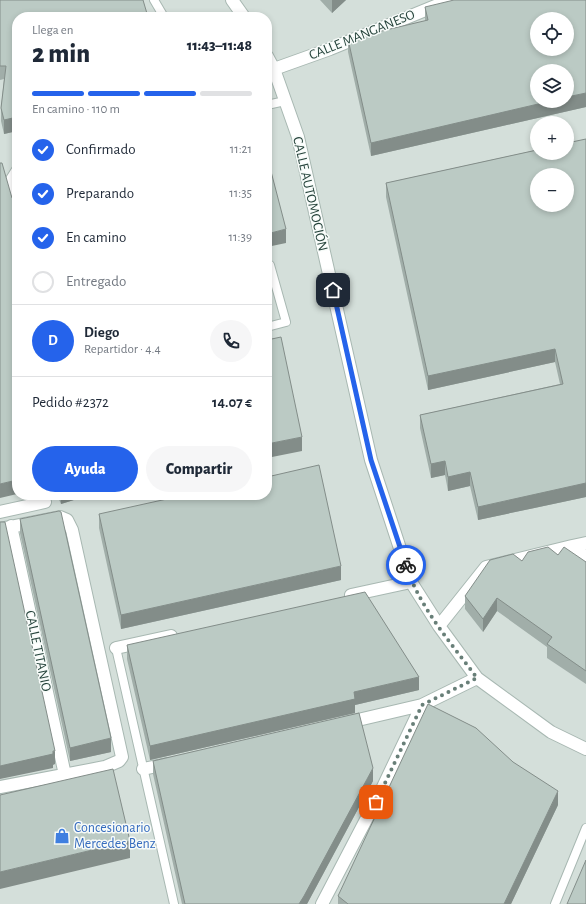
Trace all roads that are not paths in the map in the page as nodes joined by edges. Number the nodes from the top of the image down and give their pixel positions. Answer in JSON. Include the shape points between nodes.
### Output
{"nodes":[{"id":1,"x":154,"y":0,"type":"edge"},
{"id":2,"x":232,"y":0,"type":"edge"},
{"id":3,"x":450,"y":0,"type":"edge"},
{"id":4,"x":161,"y":12,"type":"edge"},
{"id":5,"x":240,"y":12,"type":"edge"},
{"id":6,"x":272,"y":65,"type":"edge"},
{"id":7,"x":274,"y":68,"type":"junction"},
{"id":8,"x":285,"y":101,"type":"junction"},
{"id":9,"x":272,"y":104,"type":"edge"},
{"id":10,"x":12,"y":176,"type":"edge"},
{"id":11,"x":12,"y":188,"type":"edge"},
{"id":12,"x":272,"y":272,"type":"edge"},
{"id":13,"x":272,"y":326,"type":"edge"},
{"id":14,"x":45,"y":502,"type":"dead end"},
{"id":15,"x":0,"y":512,"type":"edge"},
{"id":16,"x":6,"y":528,"type":"edge"},
{"id":17,"x":586,"y":543,"type":"edge"},
{"id":18,"x":572,"y":546,"type":"junction"},
{"id":19,"x":586,"y":556,"type":"edge"},
{"id":20,"x":411,"y":582,"type":"junction"},
{"id":21,"x":341,"y":598,"type":"edge"},
{"id":22,"x":439,"y":626,"type":"junction"},
{"id":23,"x":186,"y":632,"type":"edge"},
{"id":24,"x":116,"y":648,"type":"joint"},
{"id":25,"x":477,"y":678,"type":"junction"},
{"id":26,"x":422,"y":705,"type":"junction"},
{"id":27,"x":337,"y":725,"type":"edge"},
{"id":28,"x":586,"y":749,"type":"edge"},
{"id":29,"x":182,"y":760,"type":"edge"},
{"id":30,"x":143,"y":769,"type":"junction"},
{"id":31,"x":65,"y":775,"type":"junction"},
{"id":32,"x":0,"y":787,"type":"edge"},
{"id":33,"x":586,"y":828,"type":"edge"},
{"id":34,"x":174,"y":904,"type":"edge"},
{"id":35,"x":322,"y":904,"type":"edge"},
{"id":36,"x":555,"y":904,"type":"edge"}],
"edges":[{"from":1,"to":4,"type":"lane"},
{"from":2,"to":5,"type":"street"},
{"from":3,"to":7,"type":"street","name":"CALLE MANGANESO","via":[[330,49]]},
{"from":6,"to":7,"type":"street","name":"CALLE AUTOMOCIÓN"},
{"from":7,"to":8,"type":"street","name":"CALLE AUTOMOCIÓN"},
{"from":8,"to":9,"type":"lane"},
{"from":8,"to":20,"type":"street","name":"CALLE AUTOMOCIÓN","via":[[298,136],[371,460]]},
{"from":10,"to":11,"type":"lane"},
{"from":12,"to":13,"type":"lane","via":[[286,322]]},
{"from":14,"to":15,"type":"street"},
{"from":16,"to":31,"type":"street","name":"CALLE TITANIO"},
{"from":16,"to":31,"type":"street","via":[[60,517],[67,520],[72,530],[122,757],[105,767]]},
{"from":17,"to":18,"type":"street"},
{"from":18,"to":19,"type":"street"},
{"from":18,"to":22,"type":"street","via":[[486,567]]},
{"from":20,"to":21,"type":"street"},
{"from":20,"to":22,"type":"street","name":"CALLE AUTOMOCIÓN"},
{"from":22,"to":25,"type":"street","name":"CALLE AUTOMOCIÓN"},
{"from":23,"to":24,"type":"street"},
{"from":24,"to":30,"type":"lane"},
{"from":25,"to":26,"type":"street"},
{"from":25,"to":28,"type":"street","name":"CALLE AUTOMOCIÓN","via":[[551,732]]},
{"from":26,"to":27,"type":"street"},
{"from":26,"to":35,"type":"street","via":[[382,790]]},
{"from":29,"to":30,"type":"street"},
{"from":30,"to":34,"type":"lane"},
{"from":31,"to":32,"type":"street"},
{"from":33,"to":36,"type":"lane"}]}
